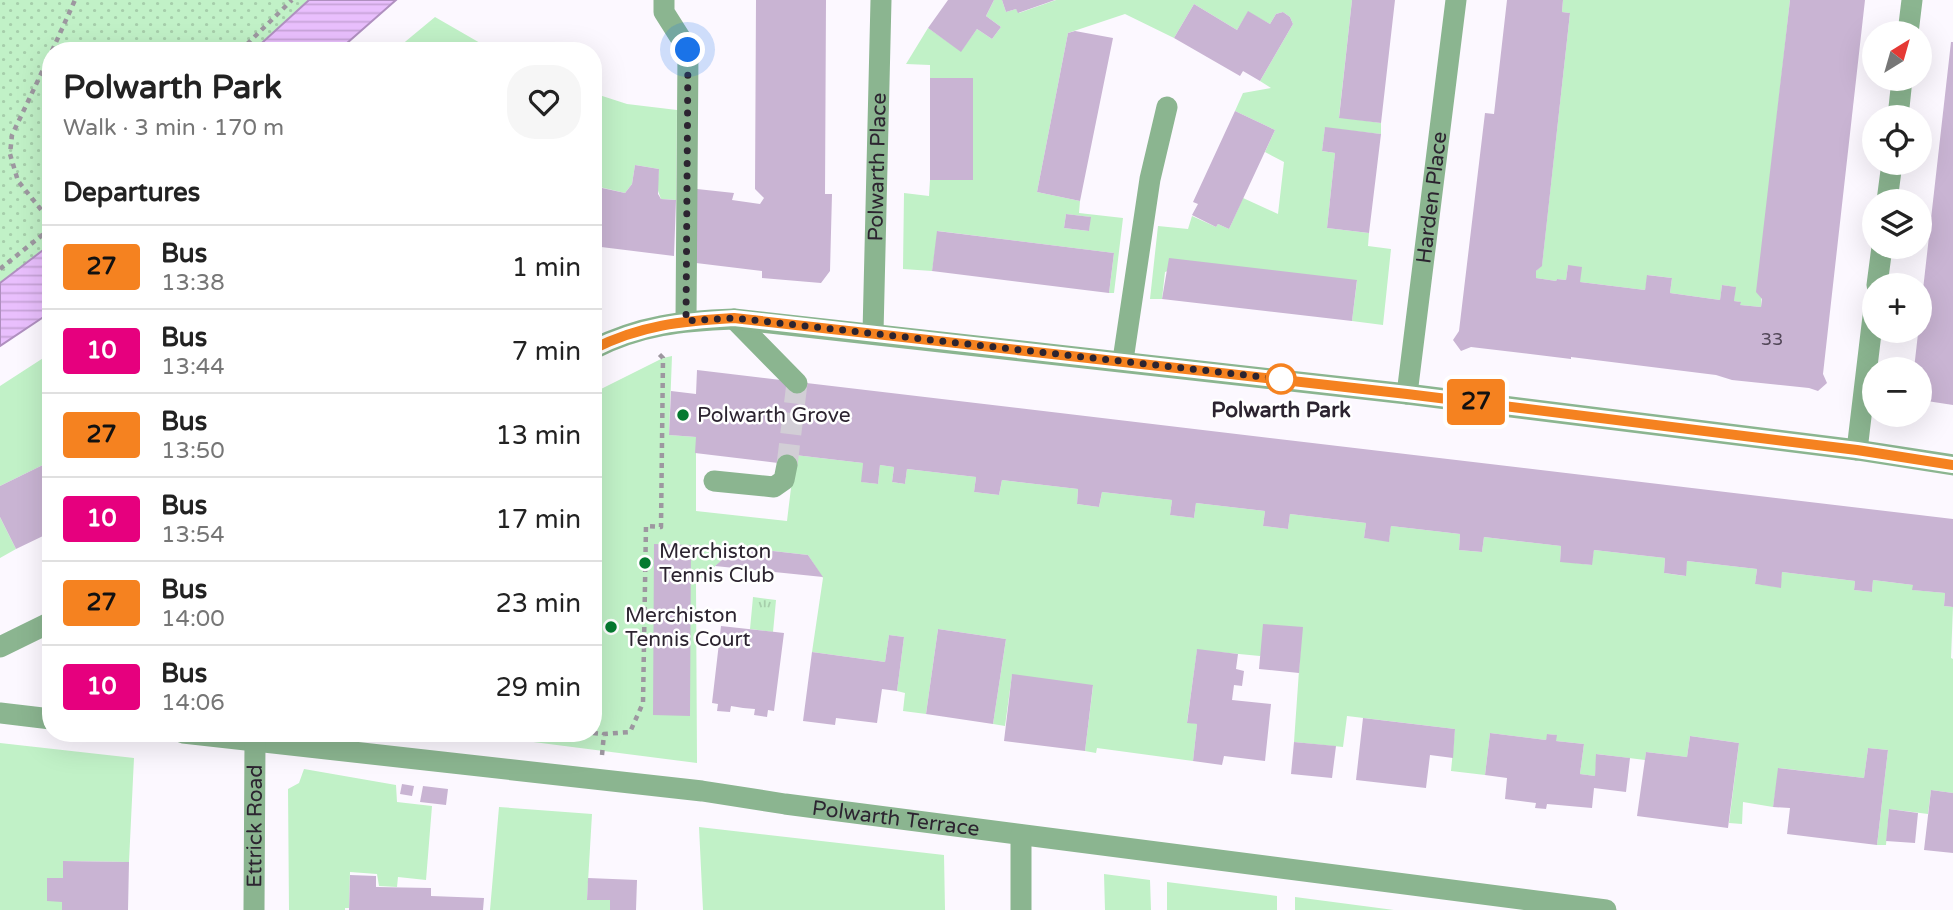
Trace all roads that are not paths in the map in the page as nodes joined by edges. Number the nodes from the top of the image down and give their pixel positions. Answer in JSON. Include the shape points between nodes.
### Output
{"nodes":[{"id":1,"x":664,"y":0,"type":"edge"},
{"id":2,"x":881,"y":0,"type":"edge"},
{"id":3,"x":1456,"y":0,"type":"edge"},
{"id":4,"x":1912,"y":0,"type":"edge"},
{"id":5,"x":1909,"y":21,"type":"edge"},
{"id":6,"x":1167,"y":107,"type":"dead end"},
{"id":7,"x":734,"y":318,"type":"junction"},
{"id":8,"x":686,"y":321,"type":"junction"},
{"id":9,"x":873,"y":333,"type":"junction"},
{"id":10,"x":602,"y":342,"type":"edge"},
{"id":11,"x":1870,"y":343,"type":"edge"},
{"id":12,"x":1123,"y":360,"type":"junction"},
{"id":13,"x":797,"y":383,"type":"dead end"},
{"id":14,"x":1407,"y":394,"type":"junction"},
{"id":15,"x":1857,"y":450,"type":"junction"},
{"id":16,"x":1953,"y":464,"type":"edge"},
{"id":17,"x":787,"y":465,"type":"tunnel mouth"},
{"id":18,"x":714,"y":481,"type":"dead end"},
{"id":19,"x":42,"y":626,"type":"edge"},
{"id":20,"x":0,"y":647,"type":"edge"},
{"id":21,"x":2,"y":711,"type":"edge"},
{"id":22,"x":42,"y":718,"type":"edge"},
{"id":23,"x":254,"y":742,"type":"joint"},
{"id":24,"x":1021,"y":835,"type":"junction"},
{"id":25,"x":1565,"y":908,"type":"edge"},
{"id":26,"x":254,"y":910,"type":"edge"},
{"id":27,"x":1021,"y":910,"type":"edge"},
{"id":28,"x":1606,"y":910,"type":"edge"}],
"edges":[{"from":1,"to":8,"type":"street","via":[[664,12],[688,50]]},
{"from":2,"to":9,"type":"street","name":"Polwarth Place"},
{"from":3,"to":14,"type":"street","name":"Harden Place"},
{"from":4,"to":5,"type":"street"},
{"from":6,"to":12,"type":"street","via":[[1150,179]]},
{"from":7,"to":8,"type":"street"},
{"from":7,"to":9,"type":"street"},
{"from":7,"to":13,"type":"street"},
{"from":8,"to":10,"type":"street"},
{"from":9,"to":12,"type":"street"},
{"from":11,"to":15,"type":"street"},
{"from":12,"to":14,"type":"street"},
{"from":14,"to":15,"type":"street"},
{"from":15,"to":16,"type":"street"},
{"from":17,"to":18,"type":"street","via":[[784,480],[774,487]]},
{"from":19,"to":20,"type":"street"},
{"from":21,"to":22,"type":"street"},
{"from":23,"to":24,"type":"street","name":"Polwarth Terrace","via":[[702,791]]},
{"from":23,"to":26,"type":"street","name":"Ettrick Road"},
{"from":24,"to":25,"type":"street","name":"Polwarth Terrace"},
{"from":24,"to":27,"type":"street"},
{"from":25,"to":28,"type":"street","name":"Polwarth Terrace"}]}
